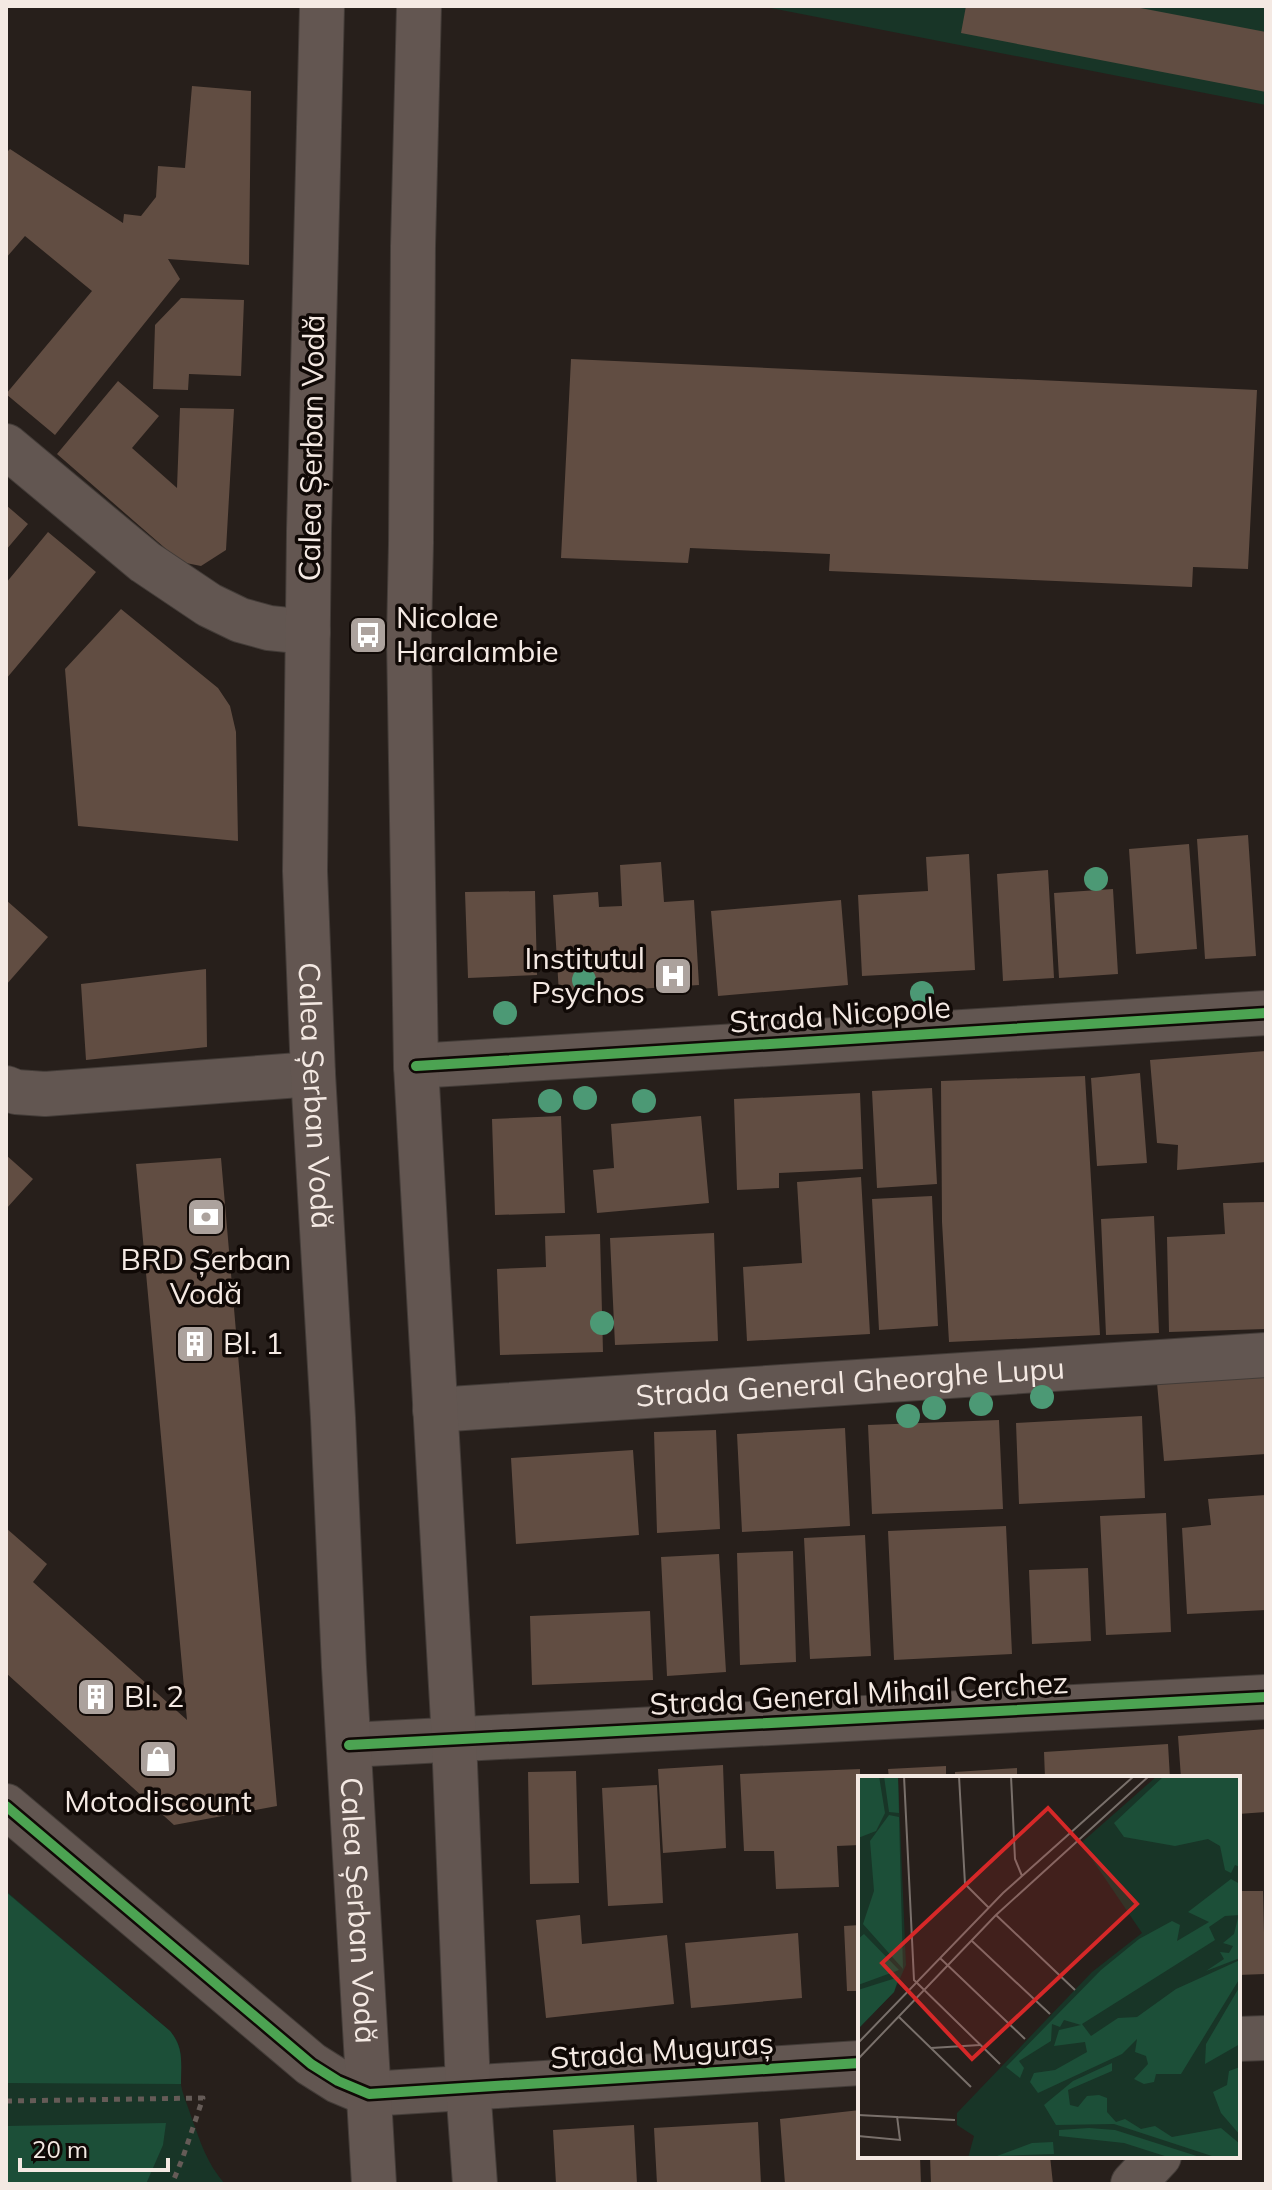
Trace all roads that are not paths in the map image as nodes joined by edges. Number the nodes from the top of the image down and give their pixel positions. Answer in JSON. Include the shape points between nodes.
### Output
{"nodes":[{"id":1,"x":322,"y":6,"type":"edge"},
{"id":2,"x":419,"y":6,"type":"edge"},
{"id":3,"x":6,"y":446,"type":"edge"},
{"id":4,"x":308,"y":632,"type":"junction"},
{"id":5,"x":1266,"y":1013,"type":"edge"},
{"id":6,"x":416,"y":1066,"type":"junction"},
{"id":7,"x":313,"y":1074,"type":"junction"},
{"id":8,"x":6,"y":1088,"type":"edge"},
{"id":9,"x":1266,"y":1355,"type":"edge"},
{"id":10,"x":435,"y":1410,"type":"junction"},
{"id":11,"x":1266,"y":1697,"type":"edge"},
{"id":12,"x":454,"y":1739,"type":"junction"},
{"id":13,"x":349,"y":1745,"type":"junction"},
{"id":14,"x":6,"y":1806,"type":"edge"},
{"id":15,"x":1266,"y":2038,"type":"edge"},
{"id":16,"x":1240,"y":2039,"type":"edge"},
{"id":17,"x":858,"y":2063,"type":"edge"},
{"id":18,"x":468,"y":2087,"type":"junction"},
{"id":19,"x":369,"y":2094,"type":"junction"},
{"id":20,"x":1157,"y":2158,"type":"edge"},
{"id":21,"x":374,"y":2184,"type":"edge"},
{"id":22,"x":475,"y":2184,"type":"edge"},
{"id":23,"x":1133,"y":2184,"type":"edge"}],
"edges":[{"from":1,"to":4,"type":"main road","name":"Calea Șerban Vodă"},
{"from":2,"to":6,"type":"main road","via":[[409,638]]},
{"from":3,"to":4,"type":"street","via":[[145,562],[209,605],[269,628]]},
{"from":4,"to":7,"type":"main road","name":"Calea Șerban Vodă","via":[[305,871]]},
{"from":5,"to":6,"type":"street","name":"Strada Nicopole"},
{"from":6,"to":10,"type":"main road"},
{"from":7,"to":8,"type":"street","via":[[45,1094]]},
{"from":7,"to":13,"type":"main road","name":"Calea Șerban Vodă"},
{"from":9,"to":10,"type":"street","name":"Strada General Gheorghe Lupu"},
{"from":10,"to":12,"type":"main road"},
{"from":11,"to":12,"type":"street","name":"Strada General Mihail Cerchez"},
{"from":12,"to":13,"type":"street","name":"Strada General Mihail Cerchez"},
{"from":12,"to":18,"type":"main road"},
{"from":13,"to":19,"type":"main road","name":"Calea Șerban Vodă"},
{"from":14,"to":19,"type":"street","via":[[311,2064]]},
{"from":15,"to":16,"type":"street"},
{"from":17,"to":18,"type":"street","name":"Strada Muguraș"},
{"from":18,"to":19,"type":"street","name":"Strada Muguraș"},
{"from":18,"to":22,"type":"main road"},
{"from":19,"to":21,"type":"main road","name":"Calea Șerban Vodă"},
{"from":20,"to":23,"type":"street"}]}
